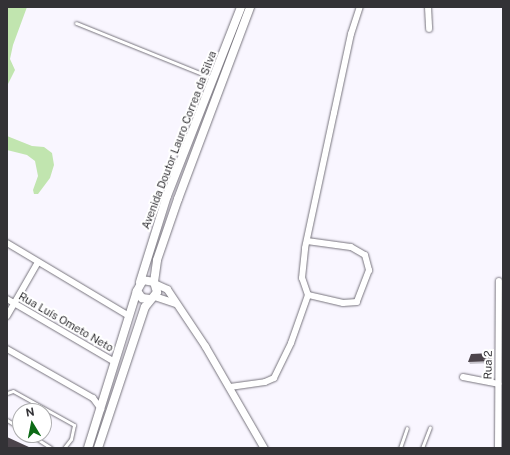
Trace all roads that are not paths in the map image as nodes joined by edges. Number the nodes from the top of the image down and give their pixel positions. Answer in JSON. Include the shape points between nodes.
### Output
{"nodes":[{"id":1,"x":241,"y":7,"type":"edge"},
{"id":2,"x":250,"y":7,"type":"edge"},
{"id":3,"x":360,"y":7,"type":"edge"},
{"id":4,"x":428,"y":7,"type":"edge"},
{"id":5,"x":76,"y":23,"type":"dead end"},
{"id":6,"x":429,"y":29,"type":"dead end"},
{"id":7,"x":213,"y":79,"type":"junction"},
{"id":8,"x":307,"y":240,"type":"junction"},
{"id":9,"x":7,"y":243,"type":"edge"},
{"id":10,"x":38,"y":262,"type":"junction"},
{"id":11,"x":140,"y":282,"type":"junction"},
{"id":12,"x":499,"y":282,"type":"dead end"},
{"id":13,"x":155,"y":283,"type":"junction"},
{"id":14,"x":137,"y":291,"type":"junction"},
{"id":15,"x":308,"y":295,"type":"junction"},
{"id":16,"x":152,"y":298,"type":"junction"},
{"id":17,"x":7,"y":299,"type":"edge"},
{"id":18,"x":14,"y":303,"type":"junction"},
{"id":19,"x":175,"y":303,"type":"junction"},
{"id":20,"x":501,"y":304,"type":"edge"},
{"id":21,"x":7,"y":316,"type":"edge"},
{"id":22,"x":129,"y":316,"type":"junction"},
{"id":23,"x":7,"y":349,"type":"edge"},
{"id":24,"x":116,"y":362,"type":"junction"},
{"id":25,"x":464,"y":377,"type":"dead end"},
{"id":26,"x":498,"y":384,"type":"junction"},
{"id":27,"x":230,"y":387,"type":"junction"},
{"id":28,"x":7,"y":393,"type":"edge"},
{"id":29,"x":101,"y":409,"type":"junction"},
{"id":30,"x":430,"y":427,"type":"dead end"},
{"id":31,"x":407,"y":428,"type":"dead end"},
{"id":32,"x":67,"y":446,"type":"edge"},
{"id":33,"x":64,"y":448,"type":"edge"},
{"id":34,"x":88,"y":448,"type":"edge"},
{"id":35,"x":98,"y":448,"type":"edge"},
{"id":36,"x":264,"y":448,"type":"edge"},
{"id":37,"x":400,"y":448,"type":"edge"},
{"id":38,"x":422,"y":448,"type":"edge"},
{"id":39,"x":498,"y":448,"type":"edge"}],
"edges":[{"from":1,"to":7,"type":"main road","name":"Avenida Doutor Lauro Correa da Silva"},
{"from":2,"to":13,"type":"main road","name":"Avenida Doutor Lauro Correa da Silva","via":[[157,260]]},
{"from":3,"to":8,"type":"street","via":[[351,34]]},
{"from":4,"to":6,"type":"street"},
{"from":5,"to":7,"type":"lane"},
{"from":7,"to":11,"type":"main road","name":"Avenida Doutor Lauro Correa da Silva","via":[[167,196]]},
{"from":8,"to":15,"type":"street","via":[[302,278]]},
{"from":8,"to":15,"type":"street","via":[[360,250],[369,266],[356,302],[342,302]]},
{"from":9,"to":10,"type":"street"},
{"from":10,"to":18,"type":"street"},
{"from":10,"to":22,"type":"street"},
{"from":11,"to":13,"type":"main road","via":[[147,279]]},
{"from":11,"to":14,"type":"main road"},
{"from":12,"to":20,"type":"street","name":"Rua 2"},
{"from":13,"to":16,"type":"main road"},
{"from":13,"to":19,"type":"street","via":[[167,290]]},
{"from":14,"to":16,"type":"main road","via":[[142,298]]},
{"from":14,"to":22,"type":"main road"},
{"from":15,"to":27,"type":"street","via":[[291,343],[274,378],[265,382]]},
{"from":16,"to":19,"type":"street"},
{"from":16,"to":35,"type":"main road"},
{"from":17,"to":18,"type":"street","name":"Rua Luís Ometo Neto"},
{"from":18,"to":21,"type":"street"},
{"from":18,"to":24,"type":"street","name":"Rua Luís Ometo Neto"},
{"from":19,"to":27,"type":"street"},
{"from":20,"to":26,"type":"street","name":"Rua 2"},
{"from":22,"to":24,"type":"main road"},
{"from":23,"to":29,"type":"street","via":[[93,398]]},
{"from":24,"to":29,"type":"main road"},
{"from":25,"to":26,"type":"street"},
{"from":26,"to":39,"type":"street","name":"Rua 2"},
{"from":27,"to":36,"type":"street"},
{"from":28,"to":32,"type":"lane","via":[[13,391],[74,425]]},
{"from":29,"to":34,"type":"main road"},
{"from":30,"to":38,"type":"lane"},
{"from":31,"to":37,"type":"lane"},
{"from":32,"to":33,"type":"lane"}]}
